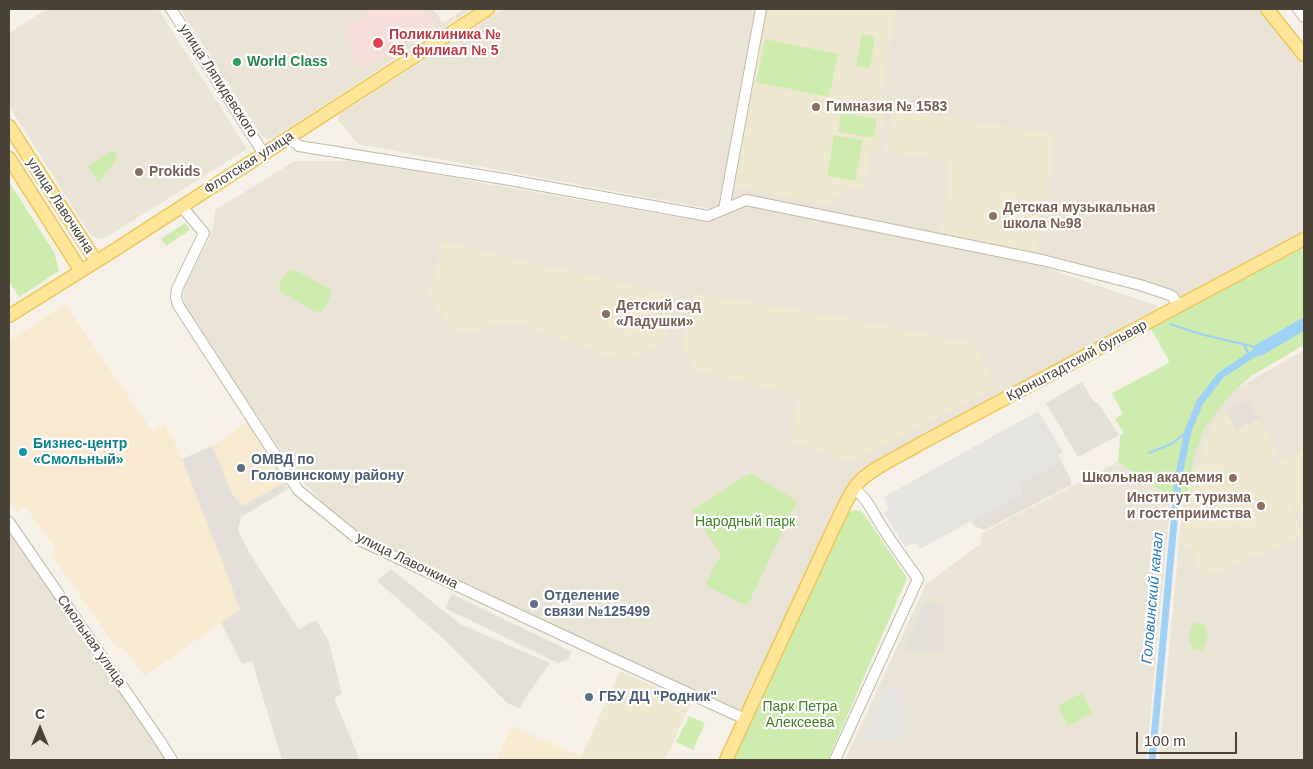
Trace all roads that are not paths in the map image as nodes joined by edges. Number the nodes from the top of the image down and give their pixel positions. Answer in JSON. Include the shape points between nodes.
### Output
{"nodes":[{"id":1,"x":170,"y":9,"type":"edge"},
{"id":2,"x":488,"y":9,"type":"edge"},
{"id":3,"x":761,"y":9,"type":"edge"},
{"id":4,"x":1267,"y":9,"type":"edge"},
{"id":5,"x":1298,"y":9,"type":"edge"},
{"id":6,"x":1304,"y":18,"type":"edge"},
{"id":7,"x":1304,"y":55,"type":"edge"},
{"id":8,"x":9,"y":126,"type":"edge"},
{"id":9,"x":289,"y":138,"type":"junction"},
{"id":10,"x":19,"y":142,"type":"junction"},
{"id":11,"x":9,"y":154,"type":"edge"},
{"id":12,"x":264,"y":154,"type":"junction"},
{"id":13,"x":9,"y":158,"type":"edge"},
{"id":14,"x":182,"y":207,"type":"junction"},
{"id":15,"x":724,"y":209,"type":"junction"},
{"id":16,"x":1304,"y":239,"type":"edge"},
{"id":17,"x":96,"y":261,"type":"junction"},
{"id":18,"x":81,"y":271,"type":"junction"},
{"id":19,"x":1178,"y":306,"type":"junction"},
{"id":20,"x":9,"y":316,"type":"edge"},
{"id":21,"x":854,"y":489,"type":"junction"},
{"id":22,"x":9,"y":522,"type":"edge"},
{"id":23,"x":745,"y":719,"type":"junction"},
{"id":24,"x":172,"y":760,"type":"edge"},
{"id":25,"x":726,"y":760,"type":"edge"},
{"id":26,"x":835,"y":760,"type":"edge"}],
"edges":[{"from":1,"to":12,"type":"street","name":"улица Ляпидевского"},
{"from":2,"to":9,"type":"main road","name":"Флотская улица"},
{"from":3,"to":15,"type":"street"},
{"from":4,"to":7,"type":"main road"},
{"from":5,"to":6,"type":"street"},
{"from":8,"to":10,"type":"main road","name":"улица Лавочкина"},
{"from":9,"to":12,"type":"main road","name":"Флотская улица"},
{"from":9,"to":15,"type":"street","via":[[299,146],[708,216]]},
{"from":10,"to":11,"type":"street","via":[[18,151]]},
{"from":10,"to":17,"type":"main road","name":"улица Лавочкина"},
{"from":12,"to":14,"type":"main road","name":"Флотская улица"},
{"from":13,"to":18,"type":"main road","name":"улица Лавочкина"},
{"from":14,"to":17,"type":"main road","name":"Флотская улица"},
{"from":14,"to":23,"type":"street","name":"улица Лавочкина","via":[[204,233],[177,289],[178,305],[298,490],[359,540]]},
{"from":15,"to":19,"type":"street","via":[[746,200],[1002,251],[1148,288],[1174,297]]},
{"from":16,"to":19,"type":"main road","name":"Кронштадтский бульвар"},
{"from":17,"to":18,"type":"main road","name":"Флотская улица"},
{"from":18,"to":20,"type":"main road","name":"Флотская улица"},
{"from":19,"to":21,"type":"main road","name":"Кронштадтский бульвар","via":[[918,446],[872,472]]},
{"from":21,"to":23,"type":"main road","name":"Кронштадтский бульвар"},
{"from":21,"to":26,"type":"street","via":[[865,499],[918,579]]},
{"from":22,"to":24,"type":"street","name":"Смольная улица"},
{"from":23,"to":25,"type":"main road","name":"Кронштадтский бульвар"}]}
